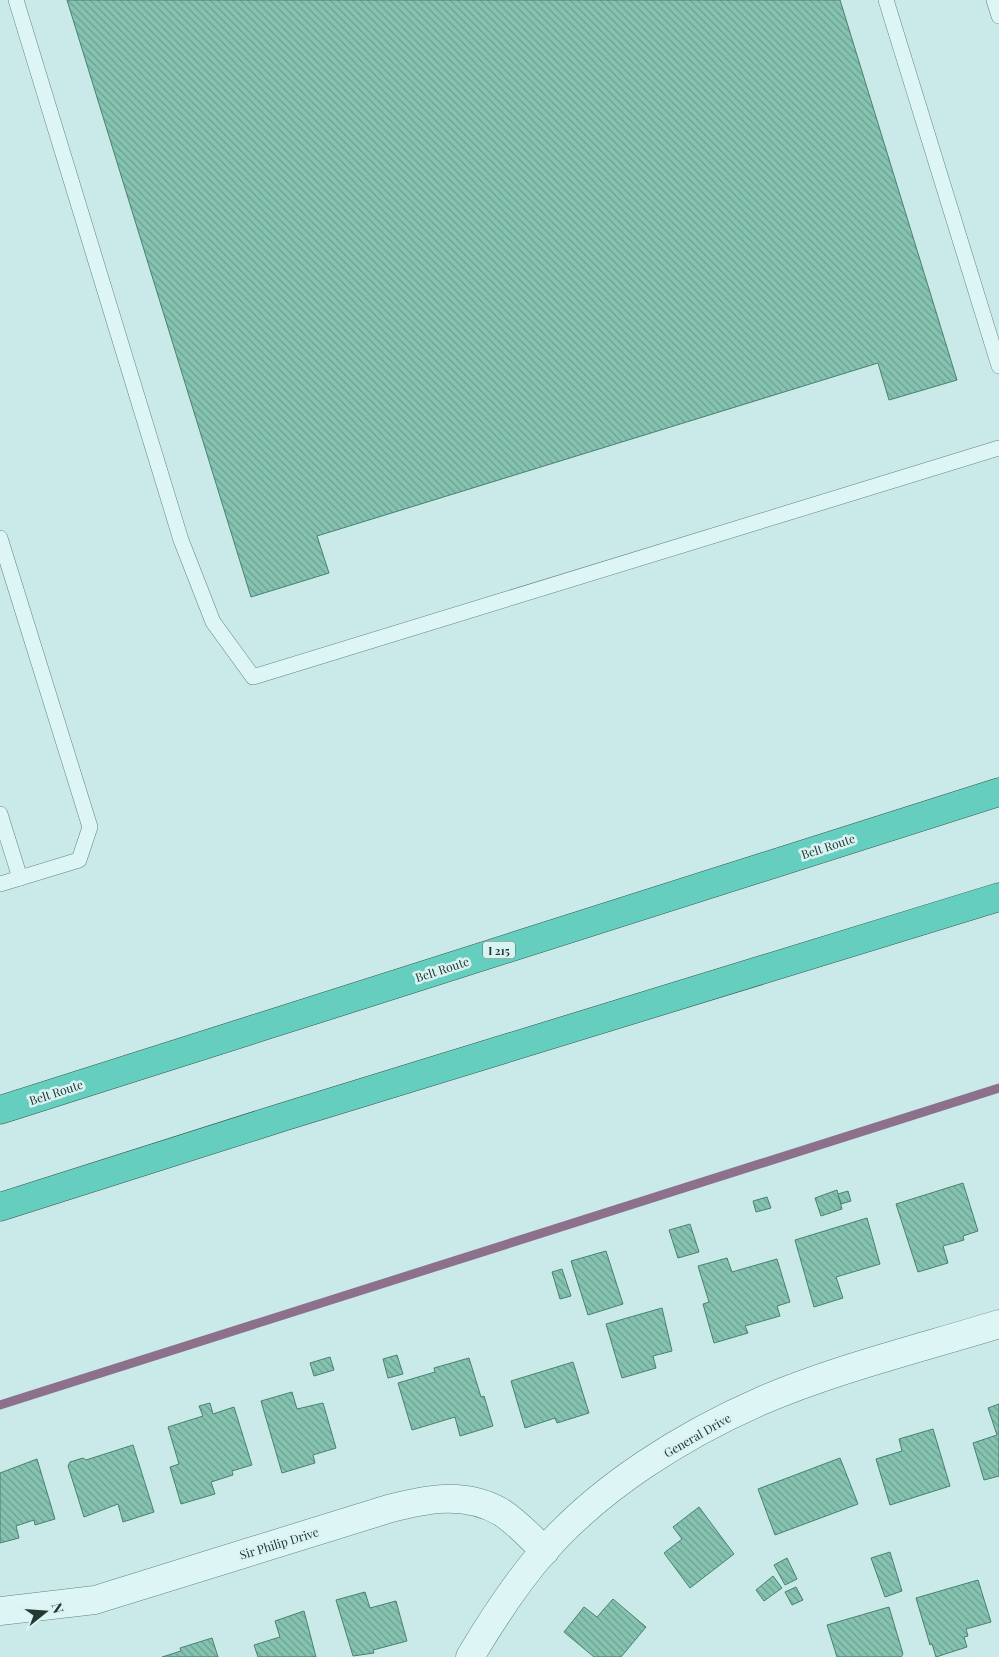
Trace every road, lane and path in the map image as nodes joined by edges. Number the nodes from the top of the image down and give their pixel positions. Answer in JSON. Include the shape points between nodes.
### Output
{"nodes":[{"id":1,"x":16,"y":0,"type":"edge"},
{"id":2,"x":886,"y":0,"type":"edge"},
{"id":3,"x":994,"y":0,"type":"edge"},
{"id":4,"x":999,"y":16,"type":"edge"},
{"id":5,"x":999,"y":366,"type":"edge"},
{"id":6,"x":999,"y":448,"type":"edge"},
{"id":7,"x":0,"y":538,"type":"edge"},
{"id":8,"x":999,"y":792,"type":"edge"},
{"id":9,"x":0,"y":814,"type":"edge"},
{"id":10,"x":20,"y":878,"type":"junction"},
{"id":11,"x":0,"y":884,"type":"edge"},
{"id":12,"x":999,"y":897,"type":"edge"},
{"id":13,"x":0,"y":1110,"type":"edge"},
{"id":14,"x":0,"y":1207,"type":"edge"},
{"id":15,"x":999,"y":1324,"type":"edge"},
{"id":16,"x":544,"y":1551,"type":"junction"},
{"id":17,"x":0,"y":1611,"type":"edge"},
{"id":18,"x":470,"y":1657,"type":"edge"}],
"edges":[{"from":1,"to":6,"type":"lane","via":[[181,540],[213,622],[253,677]]},
{"from":2,"to":5,"type":"lane"},
{"from":3,"to":4,"type":"lane"},
{"from":7,"to":10,"type":"lane","via":[[90,827],[79,860]]},
{"from":8,"to":13,"type":"highway","name":"Belt Route","number":"I 215"},
{"from":9,"to":10,"type":"lane"},
{"from":10,"to":11,"type":"lane"},
{"from":12,"to":14,"type":"highway"},
{"from":15,"to":16,"type":"street","name":"General Drive","via":[[807,1384],[762,1400],[714,1423],[625,1480]]},
{"from":16,"to":17,"type":"street","name":"Sir Philip Drive","via":[[502,1513],[461,1498],[438,1498],[388,1509],[95,1600]]},
{"from":16,"to":18,"type":"street","name":"General Drive","via":[[512,1591]]}]}
